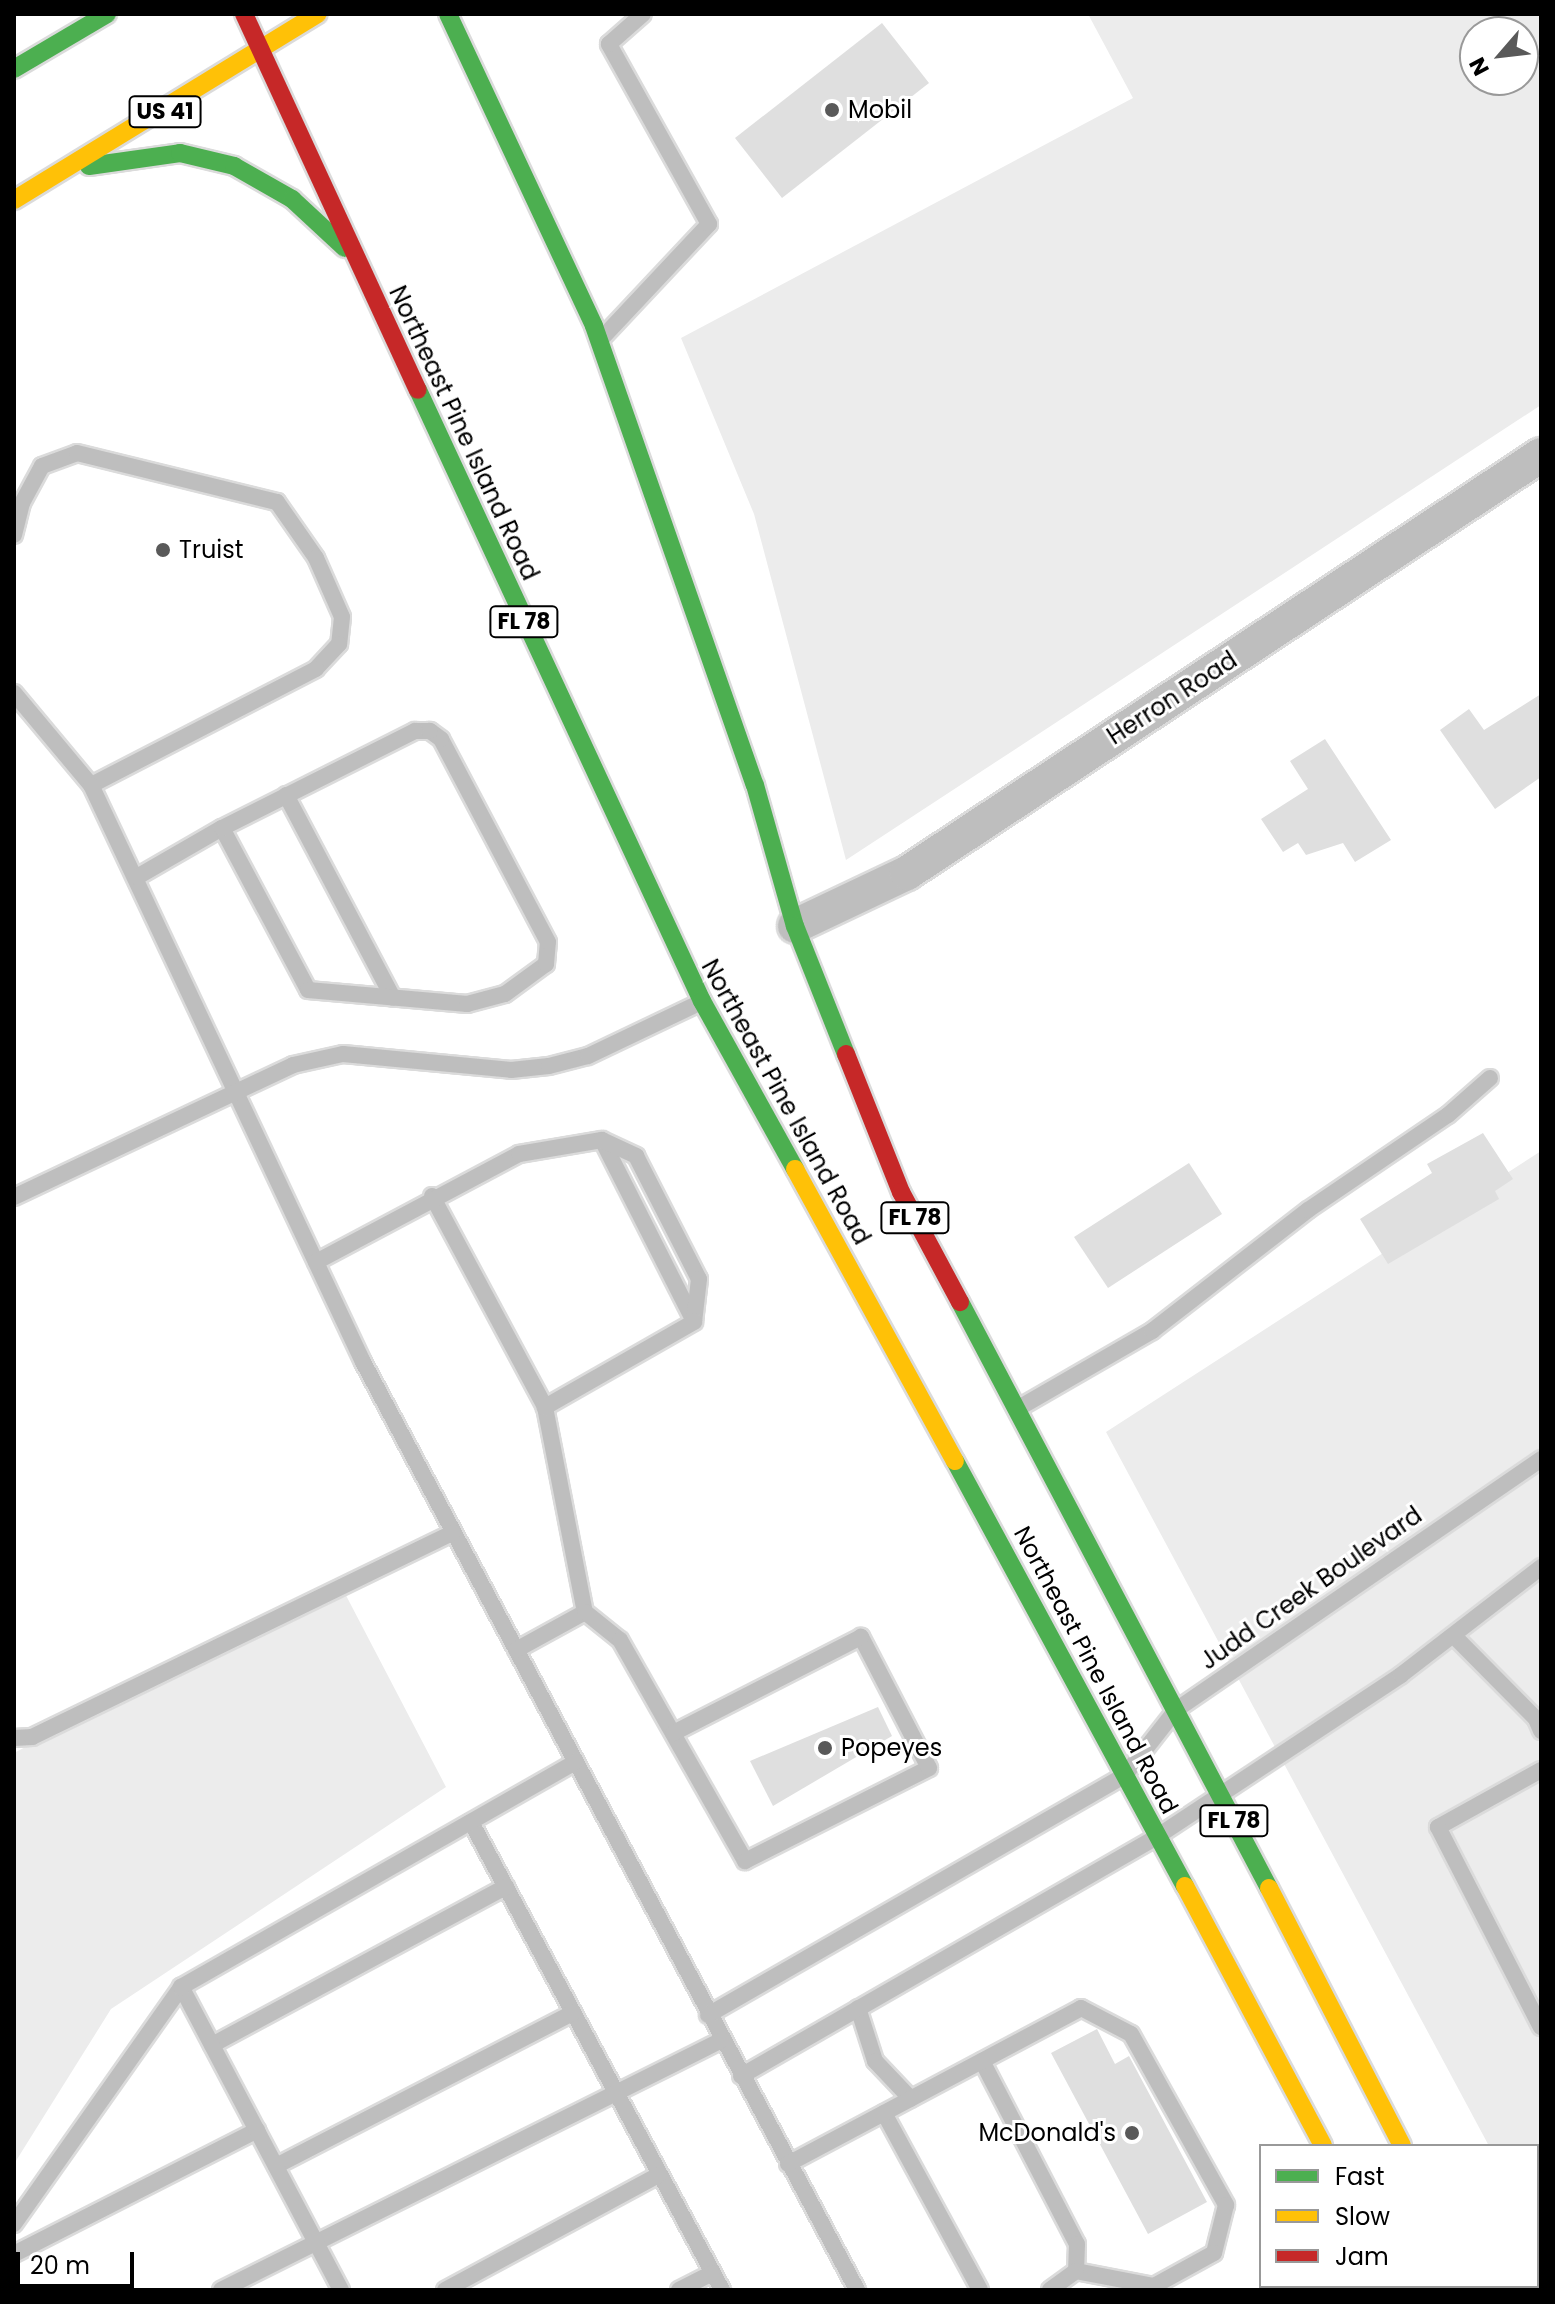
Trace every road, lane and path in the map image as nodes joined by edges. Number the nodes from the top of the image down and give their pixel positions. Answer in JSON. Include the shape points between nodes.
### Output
{"nodes":[{"id":1,"x":107,"y":14,"type":"edge"},
{"id":2,"x":244,"y":14,"type":"edge"},
{"id":3,"x":318,"y":14,"type":"edge"},
{"id":4,"x":448,"y":14,"type":"edge"},
{"id":5,"x":643,"y":14,"type":"edge"},
{"id":6,"x":262,"y":52,"type":"junction"},
{"id":7,"x":14,"y":69,"type":"edge"},
{"id":8,"x":66,"y":170,"type":"junction"},
{"id":9,"x":14,"y":200,"type":"edge"},
{"id":10,"x":359,"y":261,"type":"junction"},
{"id":11,"x":599,"y":341,"type":"junction"},
{"id":12,"x":1541,"y":455,"type":"edge"},
{"id":13,"x":14,"y":535,"type":"edge"},
{"id":14,"x":14,"y":693,"type":"edge"},
{"id":15,"x":91,"y":785,"type":"junction"},
{"id":16,"x":286,"y":795,"type":"junction"},
{"id":17,"x":222,"y":828,"type":"junction"},
{"id":18,"x":137,"y":877,"type":"junction"},
{"id":19,"x":795,"y":926,"type":"junction"},
{"id":20,"x":393,"y":998,"type":"junction"},
{"id":21,"x":702,"y":1001,"type":"junction"},
{"id":22,"x":1490,"y":1078,"type":"dead end"},
{"id":23,"x":238,"y":1093,"type":"junction"},
{"id":24,"x":602,"y":1140,"type":"junction"},
{"id":25,"x":432,"y":1196,"type":"junction"},
{"id":26,"x":14,"y":1197,"type":"edge"},
{"id":27,"x":316,"y":1262,"type":"junction"},
{"id":28,"x":694,"y":1322,"type":"junction"},
{"id":29,"x":545,"y":1407,"type":"junction"},
{"id":30,"x":1017,"y":1410,"type":"junction"},
{"id":31,"x":1541,"y":1459,"type":"edge"},
{"id":32,"x":453,"y":1533,"type":"junction"},
{"id":33,"x":1541,"y":1567,"type":"edge"},
{"id":34,"x":585,"y":1612,"type":"junction"},
{"id":35,"x":1454,"y":1636,"type":"junction"},
{"id":36,"x":516,"y":1650,"type":"junction"},
{"id":37,"x":1176,"y":1710,"type":"junction"},
{"id":38,"x":1541,"y":1731,"type":"edge"},
{"id":39,"x":673,"y":1733,"type":"junction"},
{"id":40,"x":14,"y":1738,"type":"edge"},
{"id":41,"x":575,"y":1762,"type":"junction"},
{"id":42,"x":1541,"y":1770,"type":"edge"},
{"id":43,"x":1125,"y":1775,"type":"junction"},
{"id":44,"x":1220,"y":1794,"type":"junction"},
{"id":45,"x":471,"y":1822,"type":"junction"},
{"id":46,"x":1158,"y":1836,"type":"junction"},
{"id":47,"x":506,"y":1887,"type":"junction"},
{"id":48,"x":181,"y":1987,"type":"junction"},
{"id":49,"x":858,"y":2008,"type":"junction"},
{"id":50,"x":573,"y":2013,"type":"junction"},
{"id":51,"x":708,"y":2015,"type":"junction"},
{"id":52,"x":1541,"y":2027,"type":"edge"},
{"id":53,"x":722,"y":2040,"type":"junction"},
{"id":54,"x":212,"y":2045,"type":"junction"},
{"id":55,"x":982,"y":2061,"type":"junction"},
{"id":56,"x":741,"y":2076,"type":"junction"},
{"id":57,"x":615,"y":2093,"type":"junction"},
{"id":58,"x":911,"y":2099,"type":"junction"},
{"id":59,"x":884,"y":2113,"type":"junction"},
{"id":60,"x":257,"y":2130,"type":"junction"},
{"id":61,"x":1322,"y":2144,"type":"edge"},
{"id":62,"x":1401,"y":2144,"type":"edge"},
{"id":63,"x":788,"y":2164,"type":"junction"},
{"id":64,"x":276,"y":2166,"type":"junction"},
{"id":65,"x":659,"y":2175,"type":"junction"},
{"id":66,"x":14,"y":2224,"type":"edge"},
{"id":67,"x":315,"y":2241,"type":"junction"},
{"id":68,"x":14,"y":2254,"type":"edge"},
{"id":69,"x":1076,"y":2271,"type":"junction"},
{"id":70,"x":712,"y":2273,"type":"junction"},
{"id":71,"x":221,"y":2290,"type":"edge"},
{"id":72,"x":341,"y":2290,"type":"edge"},
{"id":73,"x":445,"y":2290,"type":"edge"},
{"id":74,"x":679,"y":2290,"type":"edge"},
{"id":75,"x":722,"y":2290,"type":"edge"},
{"id":76,"x":857,"y":2290,"type":"edge"},
{"id":77,"x":980,"y":2290,"type":"edge"},
{"id":78,"x":1050,"y":2290,"type":"edge"}],
"edges":[{"from":1,"to":7,"type":"main road"},
{"from":2,"to":6,"type":"main road","number":"FL 78"},
{"from":3,"to":6,"type":"main road","number":"US 41"},
{"from":4,"to":11,"type":"main road","number":"FL 78"},
{"from":5,"to":11,"type":"lane","via":[[609,44],[709,224]]},
{"from":6,"to":8,"type":"main road","number":"US 41"},
{"from":6,"to":10,"type":"main road","name":"Northeast Pine Island Road","number":"FL 78"},
{"from":8,"to":9,"type":"main road","number":"US 41"},
{"from":8,"to":10,"type":"main road","via":[[180,153],[234,166],[292,199]]},
{"from":10,"to":21,"type":"main road","name":"Northeast Pine Island Road","number":"FL 78"},
{"from":11,"to":19,"type":"main road","number":"FL 78","via":[[755,785]]},
{"from":12,"to":19,"type":"street","name":"Herron Road","via":[[907,873]]},
{"from":13,"to":15,"type":"lane","via":[[22,503],[42,466],[77,453],[277,502],[316,558],[342,617],[339,644],[316,669]]},
{"from":14,"to":15,"type":"lane"},
{"from":15,"to":18,"type":"lane"},
{"from":16,"to":17,"type":"lane"},
{"from":16,"to":20,"type":"lane"},
{"from":16,"to":20,"type":"lane","via":[[415,731],[430,731],[441,739],[548,942],[546,964],[505,994],[467,1004]]},
{"from":17,"to":18,"type":"lane"},
{"from":17,"to":20,"type":"lane","via":[[308,990]]},
{"from":18,"to":23,"type":"lane"},
{"from":19,"to":30,"type":"main road","number":"FL 78","via":[[901,1192]]},
{"from":21,"to":23,"type":"lane","via":[[588,1056],[549,1066],[511,1070],[343,1054],[293,1065]]},
{"from":21,"to":43,"type":"main road","name":"Northeast Pine Island Road","number":"FL 78"},
{"from":22,"to":30,"type":"lane","via":[[1448,1115],[1308,1210],[1152,1331]]},
{"from":23,"to":26,"type":"lane"},
{"from":23,"to":27,"type":"lane"},
{"from":24,"to":25,"type":"lane","via":[[519,1154]]},
{"from":24,"to":28,"type":"lane"},
{"from":24,"to":28,"type":"lane","via":[[636,1156],[699,1279]]},
{"from":25,"to":27,"type":"lane"},
{"from":25,"to":29,"type":"lane"},
{"from":27,"to":32,"type":"lane"},
{"from":28,"to":29,"type":"lane"},
{"from":29,"to":34,"type":"lane"},
{"from":30,"to":37,"type":"main road","number":"FL 78"},
{"from":31,"to":37,"type":"lane","name":"Judd Creek Boulevard"},
{"from":32,"to":36,"type":"lane"},
{"from":32,"to":40,"type":"lane","via":[[32,1737]]},
{"from":33,"to":35,"type":"lane"},
{"from":34,"to":36,"type":"lane"},
{"from":34,"to":39,"type":"lane","via":[[620,1640]]},
{"from":35,"to":38,"type":"lane","via":[[1536,1719]]},
{"from":35,"to":44,"type":"lane"},
{"from":36,"to":41,"type":"lane"},
{"from":37,"to":43,"type":"lane","name":"Judd Creek Boulevard"},
{"from":37,"to":44,"type":"main road","number":"FL 78"},
{"from":39,"to":39,"type":"lane","via":[[745,1861],[929,1768],[861,1637]]},
{"from":41,"to":45,"type":"lane"},
{"from":41,"to":51,"type":"lane"},
{"from":42,"to":52,"type":"lane","via":[[1438,1827]]},
{"from":43,"to":46,"type":"main road","name":"Northeast Pine Island Road","number":"FL 78"},
{"from":43,"to":51,"type":"lane"},
{"from":44,"to":46,"type":"lane"},
{"from":44,"to":62,"type":"main road","number":"FL 78"},
{"from":45,"to":47,"type":"lane"},
{"from":45,"to":48,"type":"lane"},
{"from":46,"to":49,"type":"lane"},
{"from":46,"to":61,"type":"main road","name":"Northeast Pine Island Road","number":"FL 78"},
{"from":47,"to":50,"type":"lane"},
{"from":47,"to":54,"type":"lane"},
{"from":48,"to":54,"type":"lane"},
{"from":48,"to":66,"type":"lane"},
{"from":49,"to":56,"type":"lane"},
{"from":49,"to":58,"type":"lane","via":[[875,2061]]},
{"from":50,"to":57,"type":"lane"},
{"from":50,"to":64,"type":"lane"},
{"from":51,"to":53,"type":"lane"},
{"from":53,"to":56,"type":"lane"},
{"from":53,"to":57,"type":"lane"},
{"from":54,"to":60,"type":"lane"},
{"from":55,"to":58,"type":"lane"},
{"from":55,"to":69,"type":"lane","via":[[1077,2244]]},
{"from":55,"to":69,"type":"lane","via":[[1081,2008],[1131,2034],[1226,2205],[1214,2253],[1154,2286]]},
{"from":56,"to":63,"type":"lane"},
{"from":57,"to":65,"type":"lane"},
{"from":57,"to":67,"type":"lane"},
{"from":58,"to":59,"type":"lane"},
{"from":59,"to":63,"type":"lane"},
{"from":59,"to":77,"type":"lane"},
{"from":60,"to":64,"type":"lane"},
{"from":60,"to":68,"type":"lane"},
{"from":63,"to":76,"type":"lane"},
{"from":64,"to":67,"type":"lane"},
{"from":65,"to":70,"type":"lane"},
{"from":65,"to":73,"type":"lane"},
{"from":67,"to":71,"type":"lane"},
{"from":67,"to":72,"type":"lane"},
{"from":69,"to":78,"type":"lane"},
{"from":70,"to":74,"type":"lane"},
{"from":70,"to":75,"type":"lane"}]}
